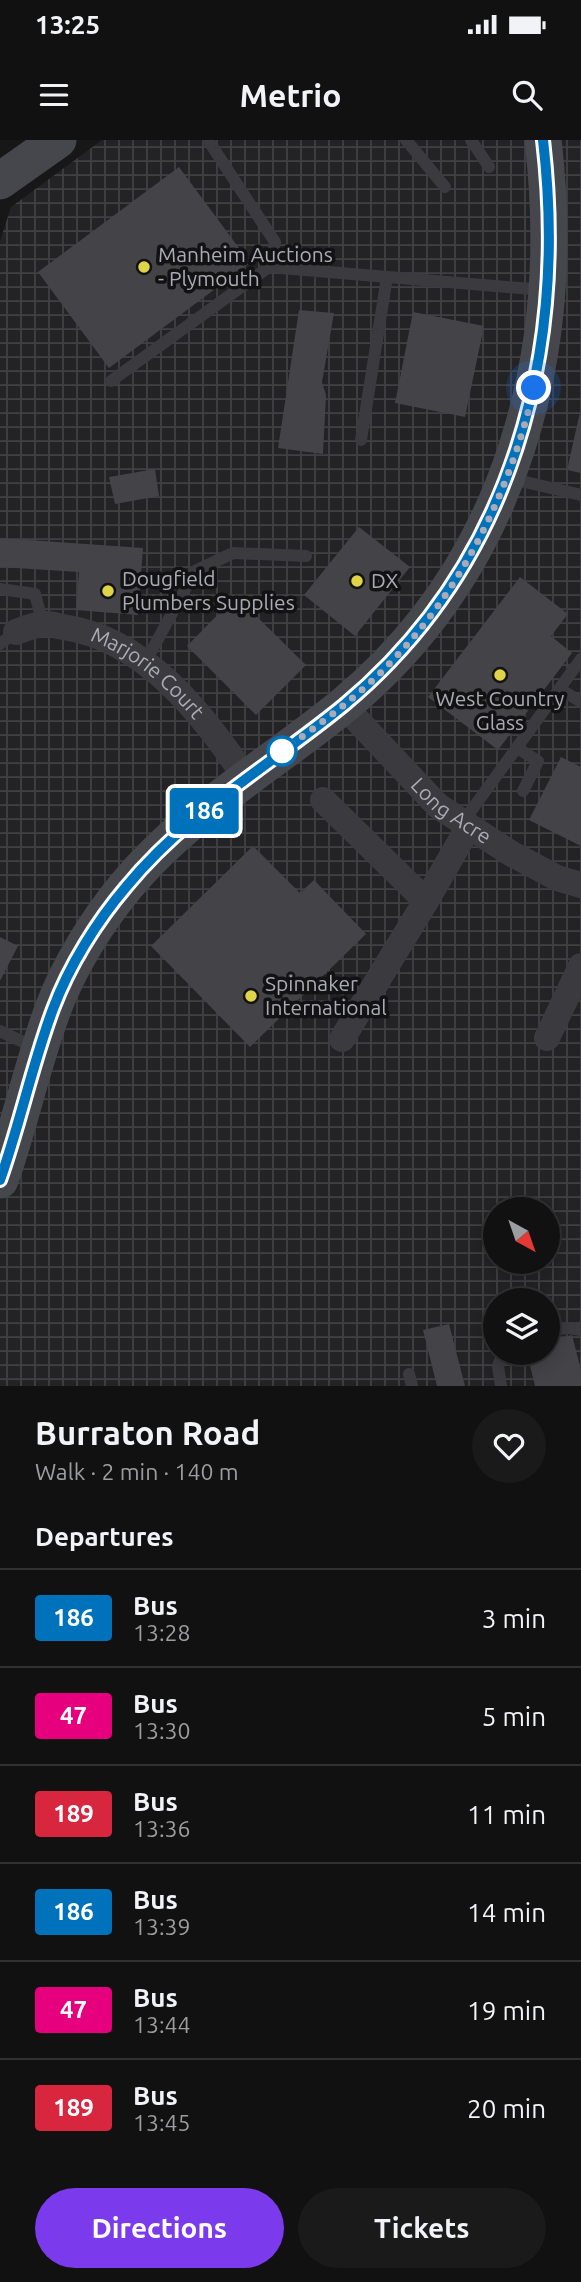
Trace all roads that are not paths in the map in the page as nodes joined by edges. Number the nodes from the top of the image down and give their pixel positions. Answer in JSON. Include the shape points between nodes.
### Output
{"nodes":[{"id":1,"x":58,"y":140,"type":"edge"},
{"id":2,"x":208,"y":140,"type":"edge"},
{"id":3,"x":406,"y":140,"type":"edge"},
{"id":4,"x":471,"y":140,"type":"edge"},
{"id":5,"x":543,"y":140,"type":"edge"},
{"id":6,"x":489,"y":167,"type":"dead end"},
{"id":7,"x":0,"y":181,"type":"edge"},
{"id":8,"x":445,"y":187,"type":"dead end"},
{"id":9,"x":269,"y":267,"type":"junction"},
{"id":10,"x":387,"y":277,"type":"junction"},
{"id":11,"x":547,"y":290,"type":"junction"},
{"id":12,"x":111,"y":381,"type":"dead end"},
{"id":13,"x":361,"y":440,"type":"dead end"},
{"id":14,"x":508,"y":478,"type":"junction"},
{"id":15,"x":581,"y":495,"type":"edge"},
{"id":16,"x":306,"y":556,"type":"dead end"},
{"id":17,"x":0,"y":589,"type":"edge"},
{"id":18,"x":43,"y":624,"type":"junction"},
{"id":19,"x":8,"y":638,"type":"edge"},
{"id":20,"x":581,"y":659,"type":"edge"},
{"id":21,"x":145,"y":663,"type":"junction"},
{"id":22,"x":560,"y":689,"type":"junction"},
{"id":23,"x":581,"y":702,"type":"edge"},
{"id":24,"x":343,"y":705,"type":"junction"},
{"id":25,"x":517,"y":748,"type":"junction"},
{"id":26,"x":246,"y":778,"type":"junction"},
{"id":27,"x":523,"y":790,"type":"dead end"},
{"id":28,"x":323,"y":800,"type":"dead end"},
{"id":29,"x":466,"y":824,"type":"junction"},
{"id":30,"x":581,"y":885,"type":"edge"},
{"id":31,"x":426,"y":901,"type":"junction"},
{"id":32,"x":581,"y":966,"type":"edge"},
{"id":33,"x":0,"y":1031,"type":"edge"},
{"id":34,"x":547,"y":1038,"type":"dead end"},
{"id":35,"x":342,"y":1039,"type":"dead end"},
{"id":36,"x":39,"y":1049,"type":"junction"},
{"id":37,"x":0,"y":1180,"type":"edge"},
{"id":38,"x":560,"y":1327,"type":"edge"},
{"id":39,"x":581,"y":1330,"type":"edge"},
{"id":40,"x":498,"y":1365,"type":"edge"},
{"id":41,"x":501,"y":1386,"type":"edge"}],
"edges":[{"from":1,"to":7,"type":"street"},
{"from":2,"to":9,"type":"lane","via":[[275,242]]},
{"from":3,"to":8,"type":"lane"},
{"from":4,"to":6,"type":"lane"},
{"from":5,"to":11,"type":"street","via":[[549,189]]},
{"from":9,"to":10,"type":"lane"},
{"from":9,"to":12,"type":"lane"},
{"from":10,"to":11,"type":"lane"},
{"from":10,"to":13,"type":"lane"},
{"from":11,"to":14,"type":"street","via":[[539,369]]},
{"from":14,"to":15,"type":"lane"},
{"from":14,"to":24,"type":"street","via":[[436,610],[389,664]]},
{"from":16,"to":21,"type":"lane","via":[[233,553],[195,571]]},
{"from":17,"to":18,"type":"lane","via":[[35,594]]},
{"from":18,"to":19,"type":"street","name":"Marjorie Court"},
{"from":18,"to":21,"type":"street","name":"Marjorie Court","via":[[85,630]]},
{"from":20,"to":22,"type":"lane"},
{"from":21,"to":26,"type":"street","name":"Marjorie Court","via":[[211,728]]},
{"from":22,"to":23,"type":"lane"},
{"from":22,"to":25,"type":"lane"},
{"from":24,"to":26,"type":"street"},
{"from":24,"to":29,"type":"street","name":"Long Acre","via":[[438,806]]},
{"from":25,"to":27,"type":"lane","via":[[538,761]]},
{"from":25,"to":29,"type":"lane"},
{"from":26,"to":36,"type":"street","via":[[161,847],[125,888],[93,933],[55,1004]]},
{"from":28,"to":31,"type":"street"},
{"from":29,"to":30,"type":"street","name":"Long Acre","via":[[557,878]]},
{"from":29,"to":31,"type":"street"},
{"from":31,"to":35,"type":"street"},
{"from":32,"to":34,"type":"street"},
{"from":33,"to":36,"type":"lane"},
{"from":36,"to":37,"type":"street"},
{"from":38,"to":39,"type":"lane"},
{"from":40,"to":41,"type":"lane"}]}
